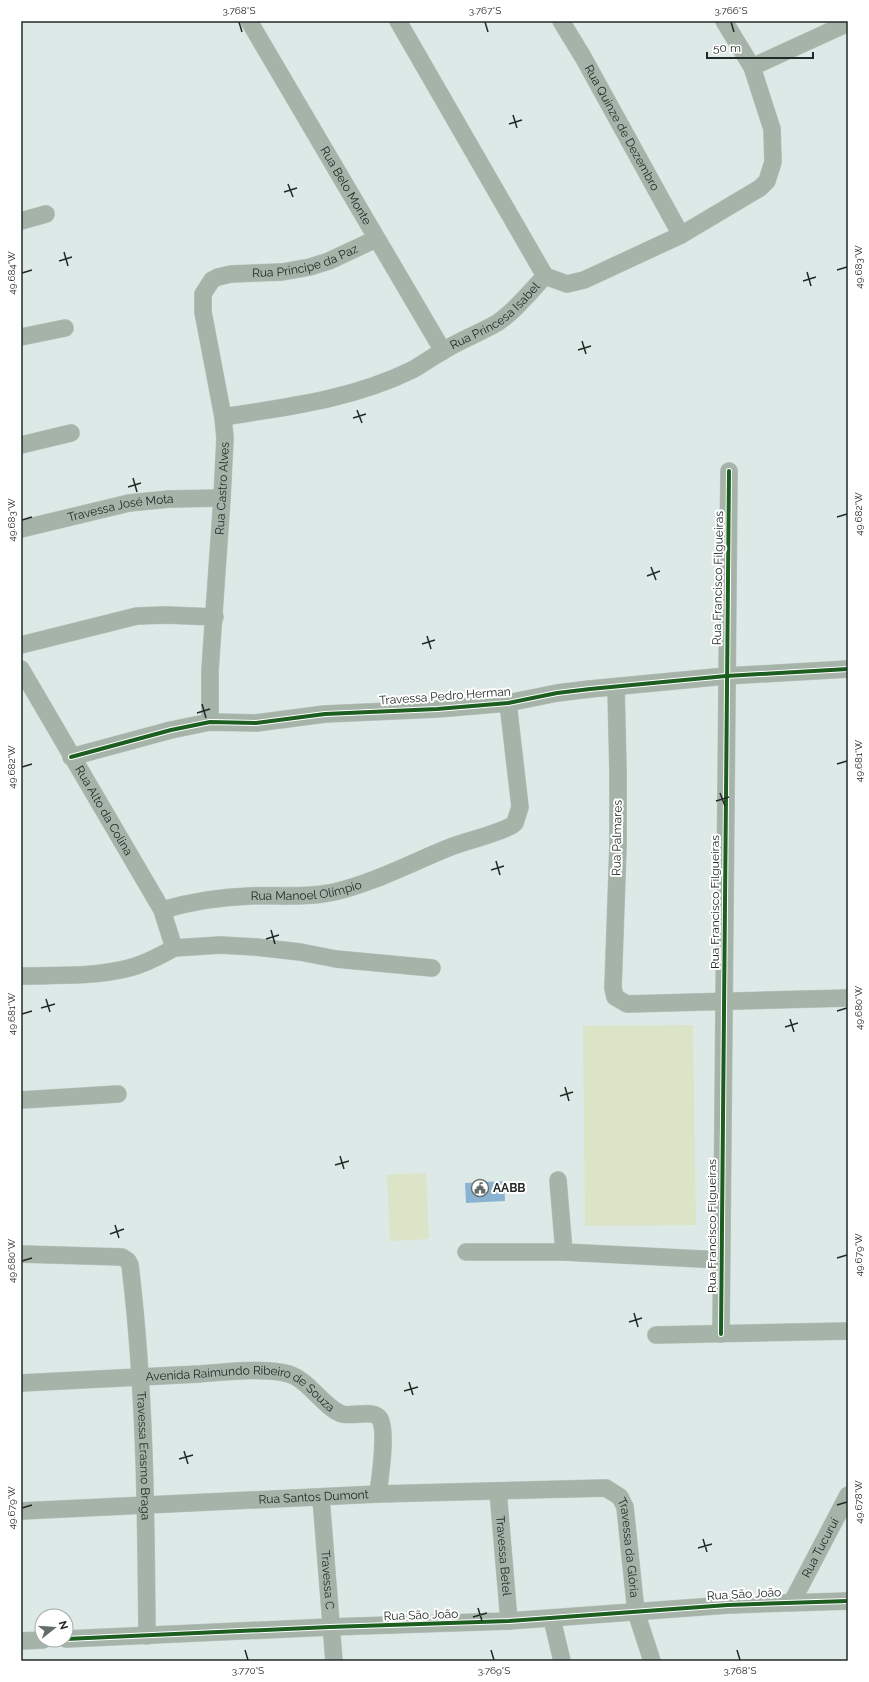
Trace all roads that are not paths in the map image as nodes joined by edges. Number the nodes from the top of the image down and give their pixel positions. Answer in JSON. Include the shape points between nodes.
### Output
{"nodes":[{"id":1,"x":249,"y":21,"type":"edge"},
{"id":2,"x":398,"y":21,"type":"edge"},
{"id":3,"x":561,"y":21,"type":"edge"},
{"id":4,"x":724,"y":21,"type":"edge"},
{"id":5,"x":848,"y":23,"type":"edge"},
{"id":6,"x":752,"y":67,"type":"junction"},
{"id":7,"x":46,"y":214,"type":"dead end"},
{"id":8,"x":21,"y":221,"type":"edge"},
{"id":9,"x":681,"y":235,"type":"junction"},
{"id":10,"x":376,"y":239,"type":"junction"},
{"id":11,"x":231,"y":274,"type":"joint"},
{"id":12,"x":545,"y":276,"type":"junction"},
{"id":13,"x":65,"y":328,"type":"dead end"},
{"id":14,"x":21,"y":338,"type":"edge"},
{"id":15,"x":443,"y":351,"type":"junction"},
{"id":16,"x":224,"y":417,"type":"junction"},
{"id":17,"x":71,"y":433,"type":"dead end"},
{"id":18,"x":21,"y":445,"type":"edge"},
{"id":19,"x":729,"y":471,"type":"dead end"},
{"id":20,"x":222,"y":498,"type":"junction"},
{"id":21,"x":21,"y":530,"type":"edge"},
{"id":22,"x":214,"y":617,"type":"junction"},
{"id":23,"x":21,"y":645,"type":"edge"},
{"id":24,"x":21,"y":669,"type":"edge"},
{"id":25,"x":848,"y":669,"type":"edge"},
{"id":26,"x":726,"y":676,"type":"junction"},
{"id":27,"x":616,"y":687,"type":"junction"},
{"id":28,"x":508,"y":703,"type":"junction"},
{"id":29,"x":210,"y":722,"type":"junction"},
{"id":30,"x":71,"y":757,"type":"junction"},
{"id":31,"x":162,"y":910,"type":"junction"},
{"id":32,"x":174,"y":948,"type":"junction"},
{"id":33,"x":432,"y":968,"type":"dead end"},
{"id":34,"x":21,"y":976,"type":"edge"},
{"id":35,"x":848,"y":998,"type":"edge"},
{"id":36,"x":724,"y":1002,"type":"junction"},
{"id":37,"x":118,"y":1094,"type":"dead end"},
{"id":38,"x":21,"y":1100,"type":"edge"},
{"id":39,"x":558,"y":1180,"type":"dead end"},
{"id":40,"x":466,"y":1252,"type":"dead end"},
{"id":41,"x":564,"y":1252,"type":"junction"},
{"id":42,"x":21,"y":1254,"type":"edge"},
{"id":43,"x":721,"y":1260,"type":"junction"},
{"id":44,"x":848,"y":1331,"type":"edge"},
{"id":45,"x":721,"y":1334,"type":"junction"},
{"id":46,"x":656,"y":1335,"type":"dead end"},
{"id":47,"x":141,"y":1377,"type":"junction"},
{"id":48,"x":21,"y":1383,"type":"edge"},
{"id":49,"x":606,"y":1488,"type":"joint"},
{"id":50,"x":498,"y":1490,"type":"junction"},
{"id":51,"x":378,"y":1494,"type":"junction"},
{"id":52,"x":848,"y":1495,"type":"edge"},
{"id":53,"x":321,"y":1498,"type":"junction"},
{"id":54,"x":146,"y":1506,"type":"junction"},
{"id":55,"x":21,"y":1511,"type":"edge"},
{"id":56,"x":848,"y":1601,"type":"edge"},
{"id":57,"x":792,"y":1602,"type":"junction"},
{"id":58,"x":636,"y":1612,"type":"junction"},
{"id":59,"x":552,"y":1619,"type":"junction"},
{"id":60,"x":509,"y":1621,"type":"junction"},
{"id":61,"x":330,"y":1627,"type":"junction"},
{"id":62,"x":147,"y":1636,"type":"junction"},
{"id":63,"x":74,"y":1639,"type":"edge"},
{"id":64,"x":34,"y":1640,"type":"edge"},
{"id":65,"x":21,"y":1641,"type":"edge"},
{"id":66,"x":334,"y":1661,"type":"edge"},
{"id":67,"x":562,"y":1661,"type":"edge"},
{"id":68,"x":652,"y":1661,"type":"edge"}],
"edges":[{"from":1,"to":10,"type":"street","name":"Rua Belo Monte"},
{"from":2,"to":12,"type":"street"},
{"from":3,"to":9,"type":"street","name":"Rua Quinze de Dezembro"},
{"from":4,"to":6,"type":"street","name":"Rua Princesa Isabel"},
{"from":5,"to":6,"type":"street"},
{"from":6,"to":9,"type":"street","name":"Rua Princesa Isabel","via":[[772,129],[773,162],[767,181],[744,199]]},
{"from":7,"to":8,"type":"street"},
{"from":9,"to":12,"type":"street","name":"Rua Princesa Isabel","via":[[584,280],[567,284]]},
{"from":10,"to":11,"type":"street","name":"Rua Príncipe da Paz","via":[[310,267],[282,272]]},
{"from":10,"to":15,"type":"street","name":"Rua Belo Monte"},
{"from":11,"to":16,"type":"street","name":"Rua Castro Alves","via":[[212,280],[205,289],[203,300],[203,312]]},
{"from":12,"to":15,"type":"street","name":"Rua Princesa Isabel","via":[[502,319]]},
{"from":13,"to":14,"type":"street"},
{"from":15,"to":16,"type":"street","name":"Rua Princesa Isabel","via":[[413,370],[347,394],[293,407]]},
{"from":16,"to":20,"type":"street","name":"Rua Castro Alves"},
{"from":17,"to":18,"type":"street"},
{"from":19,"to":26,"type":"street","name":"Rua Francisco Filgueiras"},
{"from":20,"to":21,"type":"street","name":"Travessa José Mota","via":[[169,499],[130,504]]},
{"from":20,"to":22,"type":"street","name":"Rua Castro Alves"},
{"from":22,"to":23,"type":"street","via":[[137,616]]},
{"from":22,"to":29,"type":"street","name":"Rua Castro Alves"},
{"from":24,"to":30,"type":"street","name":"Rua Alto da Colina"},
{"from":25,"to":26,"type":"street","name":"Travessa Pedro Herman"},
{"from":26,"to":27,"type":"street","name":"Travessa Pedro Herman"},
{"from":26,"to":36,"type":"street","name":"Rua Francisco Filgueiras"},
{"from":27,"to":28,"type":"street","name":"Travessa Pedro Herman","via":[[557,693]]},
{"from":27,"to":36,"type":"street","name":"Rua Palmares","via":[[618,831],[613,988],[615,997],[628,1004]]},
{"from":28,"to":29,"type":"street","name":"Travessa Pedro Herman","via":[[325,714],[256,723]]},
{"from":28,"to":31,"type":"street","name":"Rua Manoel Olímpio","via":[[520,807],[515,823],[511,826],[449,847],[335,892],[217,899],[191,902]]},
{"from":29,"to":30,"type":"street","name":"Travessa Pedro Herman"},
{"from":30,"to":31,"type":"street","name":"Rua Alto da Colina"},
{"from":31,"to":32,"type":"street"},
{"from":32,"to":33,"type":"street","via":[[256,947],[300,952],[336,960]]},
{"from":32,"to":34,"type":"street","via":[[147,962],[128,968],[88,974]]},
{"from":35,"to":36,"type":"street"},
{"from":36,"to":43,"type":"street","name":"Rua Francisco Filgueiras"},
{"from":37,"to":38,"type":"street"},
{"from":39,"to":41,"type":"street"},
{"from":40,"to":41,"type":"street"},
{"from":41,"to":43,"type":"street"},
{"from":42,"to":47,"type":"street","name":"Travessa Erasmo Braga","via":[[122,1258],[128,1261]]},
{"from":43,"to":45,"type":"street","name":"Rua Francisco Filgueiras"},
{"from":44,"to":45,"type":"street"},
{"from":45,"to":46,"type":"street"},
{"from":47,"to":48,"type":"street","name":"Avenida Raimundo Ribeiro de Souza"},
{"from":47,"to":51,"type":"street","name":"Avenida Raimundo Ribeiro de Souza","via":[[250,1371],[290,1374],[303,1381],[338,1412],[375,1415],[379,1418],[382,1429]]},
{"from":47,"to":54,"type":"street","name":"Travessa Erasmo Braga"},
{"from":49,"to":50,"type":"street","name":"Rua Santos Dumont"},
{"from":49,"to":58,"type":"street","name":"Travessa da Glória","via":[[620,1497],[626,1512]]},
{"from":50,"to":51,"type":"street","name":"Rua Santos Dumont"},
{"from":50,"to":60,"type":"street","name":"Travessa Betel"},
{"from":51,"to":53,"type":"street","name":"Rua Santos Dumont"},
{"from":52,"to":57,"type":"street","name":"Rua Tucuruí"},
{"from":53,"to":54,"type":"street","name":"Rua Santos Dumont"},
{"from":53,"to":61,"type":"street","name":"Travessa C"},
{"from":54,"to":55,"type":"street","name":"Rua Santos Dumont"},
{"from":54,"to":62,"type":"street","name":"Travessa Erasmo Braga"},
{"from":56,"to":57,"type":"street","name":"Rua São João"},
{"from":57,"to":58,"type":"street","name":"Rua São João"},
{"from":58,"to":59,"type":"street","name":"Rua São João"},
{"from":58,"to":68,"type":"street","name":"Travessa da Glória"},
{"from":59,"to":60,"type":"street","name":"Rua São João"},
{"from":59,"to":67,"type":"street"},
{"from":60,"to":61,"type":"street","name":"Rua São João","via":[[423,1626]]},
{"from":61,"to":62,"type":"street","name":"Rua São João"},
{"from":61,"to":66,"type":"street","name":"Travessa C"},
{"from":62,"to":63,"type":"street","name":"Rua São João"},
{"from":64,"to":65,"type":"street"}]}
